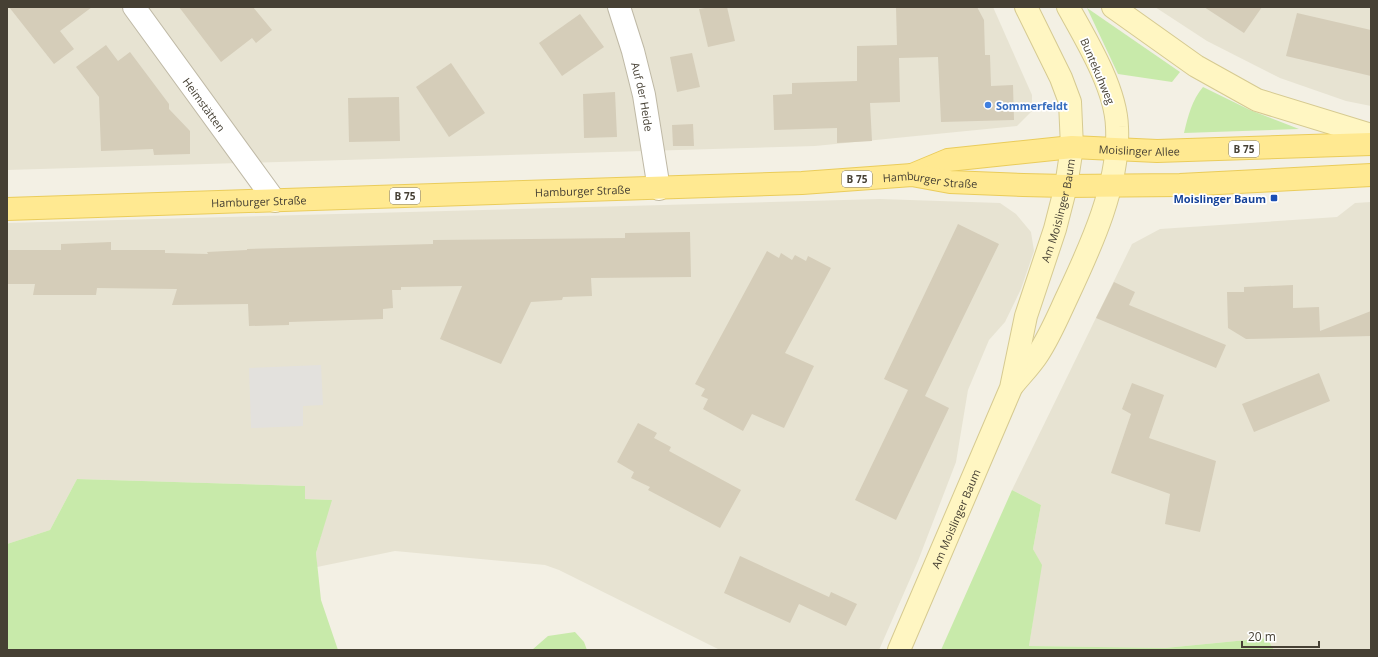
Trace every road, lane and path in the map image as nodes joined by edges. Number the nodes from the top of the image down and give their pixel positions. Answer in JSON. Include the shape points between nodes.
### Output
{"nodes":[{"id":1,"x":134,"y":7,"type":"edge"},
{"id":2,"x":619,"y":7,"type":"edge"},
{"id":3,"x":1026,"y":7,"type":"edge"},
{"id":4,"x":1068,"y":7,"type":"edge"},
{"id":5,"x":1113,"y":7,"type":"edge"},
{"id":6,"x":1371,"y":135,"type":"edge"},
{"id":7,"x":1371,"y":144,"type":"edge"},
{"id":8,"x":1072,"y":148,"type":"junction"},
{"id":9,"x":1116,"y":149,"type":"junction"},
{"id":10,"x":912,"y":175,"type":"junction"},
{"id":11,"x":1371,"y":175,"type":"edge"},
{"id":12,"x":1110,"y":185,"type":"junction"},
{"id":13,"x":1066,"y":186,"type":"junction"},
{"id":14,"x":659,"y":189,"type":"junction"},
{"id":15,"x":275,"y":200,"type":"junction"},
{"id":16,"x":7,"y":209,"type":"edge"},
{"id":17,"x":1011,"y":388,"type":"junction"},
{"id":18,"x":899,"y":650,"type":"edge"}],
"edges":[{"from":1,"to":15,"type":"street","name":"Heimstätten"},
{"from":2,"to":14,"type":"street","name":"Auf der Heide","via":[[644,95]]},
{"from":3,"to":8,"type":"main road","via":[[1070,102]]},
{"from":4,"to":9,"type":"main road","name":"Buntekuhweg","via":[[1112,97],[1118,127]]},
{"from":5,"to":6,"type":"main road","via":[[1196,66],[1257,100]]},
{"from":7,"to":9,"type":"main road","name":"Moislinger Allee","number":"B 75","via":[[1158,151]]},
{"from":8,"to":9,"type":"main road","name":"Moislinger Allee","number":"B 75"},
{"from":8,"to":10,"type":"main road","name":"Moislinger Allee","number":"B 75","via":[[948,160]]},
{"from":8,"to":13,"type":"main road","name":"Am Moislinger Baum"},
{"from":9,"to":12,"type":"main road","name":"Buntekuhweg"},
{"from":10,"to":13,"type":"main road","name":"Hamburger Straße","number":"B 75","via":[[950,182]]},
{"from":10,"to":14,"type":"main road","name":"Hamburger Straße","number":"B 75"},
{"from":11,"to":12,"type":"main road","name":"Hamburger Straße","number":"B 75"},
{"from":12,"to":13,"type":"main road","name":"Hamburger Straße","number":"B 75"},
{"from":12,"to":17,"type":"main road","name":"Am Moislinger Baum","via":[[1095,236],[1063,306],[1038,354]]},
{"from":13,"to":17,"type":"main road","name":"Am Moislinger Baum","via":[[1055,229],[1026,316]]},
{"from":14,"to":15,"type":"main road","name":"Hamburger Straße","number":"B 75"},
{"from":15,"to":16,"type":"main road","name":"Hamburger Straße","number":"B 75"},
{"from":17,"to":18,"type":"main road","name":"Am Moislinger Baum"}]}
